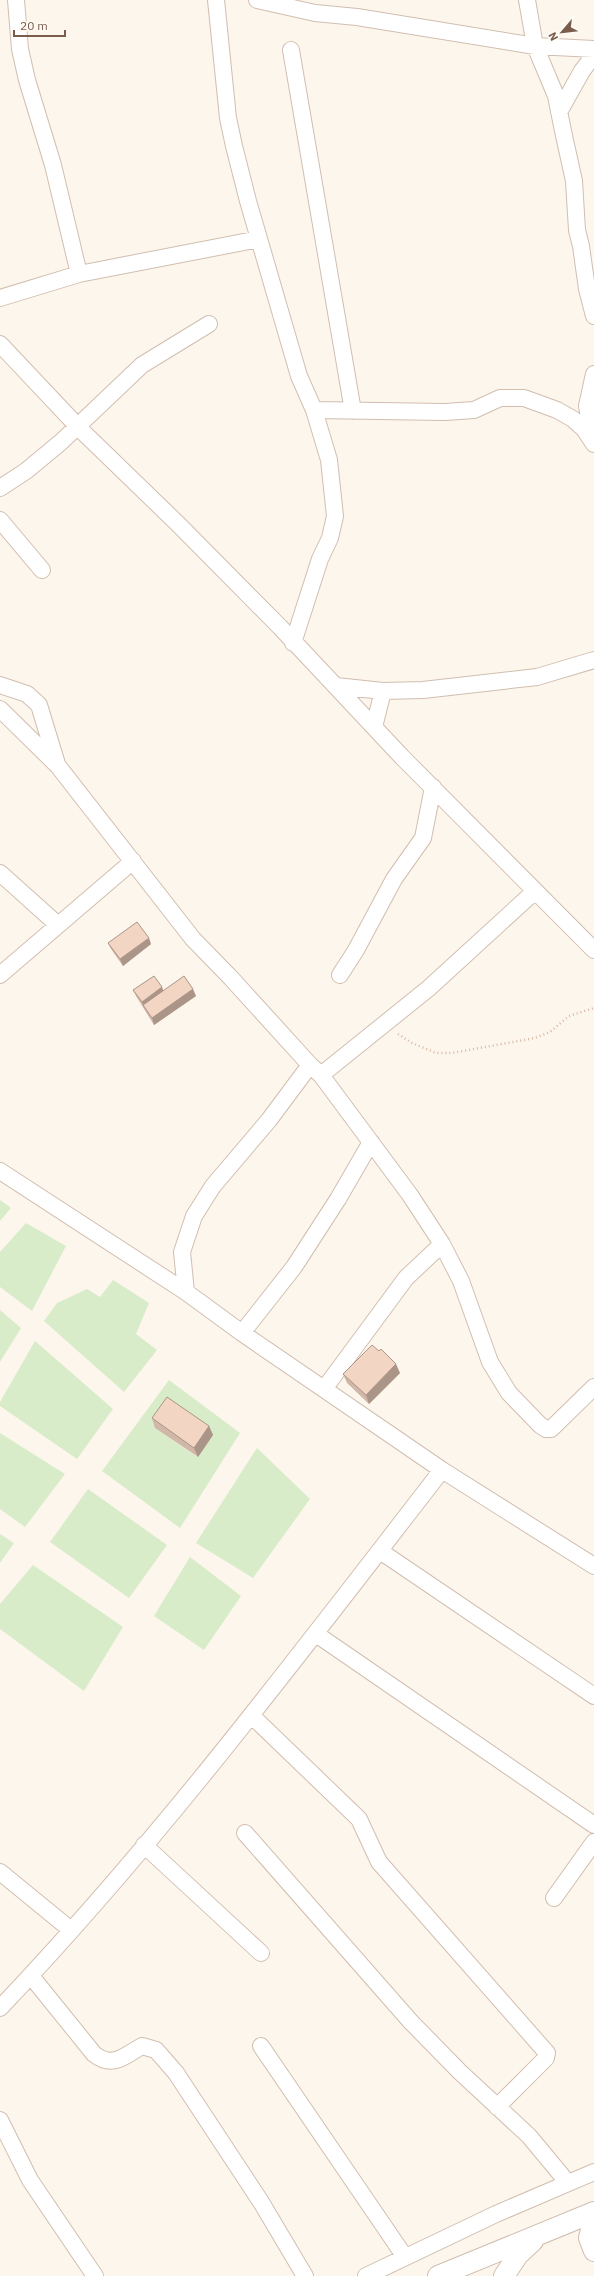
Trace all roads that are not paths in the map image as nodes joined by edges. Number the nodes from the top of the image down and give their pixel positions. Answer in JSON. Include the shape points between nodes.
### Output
{"nodes":[{"id":1,"x":16,"y":0,"type":"edge"},
{"id":2,"x":216,"y":0,"type":"edge"},
{"id":3,"x":257,"y":0,"type":"edge"},
{"id":4,"x":527,"y":0,"type":"edge"},
{"id":5,"x":535,"y":46,"type":"junction"},
{"id":6,"x":594,"y":48,"type":"edge"},
{"id":7,"x":291,"y":50,"type":"dead end"},
{"id":8,"x":594,"y":55,"type":"edge"},
{"id":9,"x":559,"y":112,"type":"junction"},
{"id":10,"x":259,"y":239,"type":"junction"},
{"id":11,"x":79,"y":274,"type":"junction"},
{"id":12,"x":0,"y":298,"type":"edge"},
{"id":13,"x":594,"y":316,"type":"edge"},
{"id":14,"x":209,"y":324,"type":"dead end"},
{"id":15,"x":0,"y":344,"type":"edge"},
{"id":16,"x":594,"y":374,"type":"edge"},
{"id":17,"x":314,"y":410,"type":"junction"},
{"id":18,"x":353,"y":410,"type":"junction"},
{"id":19,"x":78,"y":425,"type":"junction"},
{"id":20,"x":594,"y":444,"type":"edge"},
{"id":21,"x":0,"y":488,"type":"edge"},
{"id":22,"x":0,"y":520,"type":"edge"},
{"id":23,"x":42,"y":570,"type":"dead end"},
{"id":24,"x":293,"y":643,"type":"junction"},
{"id":25,"x":594,"y":660,"type":"edge"},
{"id":26,"x":0,"y":685,"type":"edge"},
{"id":27,"x":336,"y":686,"type":"junction"},
{"id":28,"x":383,"y":692,"type":"junction"},
{"id":29,"x":0,"y":709,"type":"edge"},
{"id":30,"x":374,"y":727,"type":"junction"},
{"id":31,"x":58,"y":766,"type":"junction"},
{"id":32,"x":433,"y":787,"type":"junction"},
{"id":33,"x":133,"y":861,"type":"junction"},
{"id":34,"x":0,"y":873,"type":"edge"},
{"id":35,"x":535,"y":891,"type":"junction"},
{"id":36,"x":58,"y":924,"type":"junction"},
{"id":37,"x":594,"y":950,"type":"edge"},
{"id":38,"x":0,"y":975,"type":"edge"},
{"id":39,"x":340,"y":975,"type":"dead end"},
{"id":40,"x":316,"y":1070,"type":"junction"},
{"id":41,"x":371,"y":1142,"type":"junction"},
{"id":42,"x":0,"y":1171,"type":"edge"},
{"id":43,"x":442,"y":1244,"type":"junction"},
{"id":44,"x":186,"y":1292,"type":"junction"},
{"id":45,"x":242,"y":1333,"type":"junction"},
{"id":46,"x":594,"y":1387,"type":"edge"},
{"id":47,"x":324,"y":1389,"type":"junction"},
{"id":48,"x":442,"y":1470,"type":"junction"},
{"id":49,"x":380,"y":1550,"type":"junction"},
{"id":50,"x":594,"y":1566,"type":"edge"},
{"id":51,"x":316,"y":1634,"type":"junction"},
{"id":52,"x":594,"y":1696,"type":"edge"},
{"id":53,"x":252,"y":1716,"type":"junction"},
{"id":54,"x":594,"y":1825,"type":"edge"},
{"id":55,"x":245,"y":1833,"type":"dead end"},
{"id":56,"x":594,"y":1842,"type":"edge"},
{"id":57,"x":144,"y":1845,"type":"junction"},
{"id":58,"x":0,"y":1872,"type":"edge"},
{"id":59,"x":554,"y":1898,"type":"dead end"},
{"id":60,"x":71,"y":1930,"type":"junction"},
{"id":61,"x":261,"y":1953,"type":"dead end"},
{"id":62,"x":31,"y":1976,"type":"junction"},
{"id":63,"x":0,"y":2008,"type":"edge"},
{"id":64,"x":261,"y":2046,"type":"dead end"},
{"id":65,"x":497,"y":2107,"type":"junction"},
{"id":66,"x":0,"y":2120,"type":"edge"},
{"id":67,"x":594,"y":2172,"type":"edge"},
{"id":68,"x":568,"y":2182,"type":"junction"},
{"id":69,"x":594,"y":2212,"type":"edge"},
{"id":70,"x":594,"y":2218,"type":"edge"},
{"id":71,"x":548,"y":2231,"type":"junction"},
{"id":72,"x":594,"y":2251,"type":"edge"},
{"id":73,"x":405,"y":2257,"type":"junction"},
{"id":74,"x":95,"y":2276,"type":"edge"},
{"id":75,"x":305,"y":2276,"type":"edge"},
{"id":76,"x":366,"y":2276,"type":"edge"},
{"id":77,"x":438,"y":2276,"type":"edge"},
{"id":78,"x":504,"y":2276,"type":"edge"}],
"edges":[{"from":1,"to":11,"type":"street","via":[[20,48],[27,80],[53,165]]},
{"from":2,"to":10,"type":"street","via":[[228,118]]},
{"from":3,"to":5,"type":"street","via":[[315,13]]},
{"from":4,"to":5,"type":"street"},
{"from":5,"to":6,"type":"street"},
{"from":5,"to":9,"type":"street","via":[[556,96]]},
{"from":7,"to":18,"type":"street"},
{"from":8,"to":9,"type":"street"},
{"from":9,"to":13,"type":"street","via":[[574,181],[577,230]]},
{"from":10,"to":11,"type":"street"},
{"from":10,"to":17,"type":"street","via":[[299,376]]},
{"from":11,"to":12,"type":"street"},
{"from":14,"to":19,"type":"street","via":[[142,365]]},
{"from":15,"to":19,"type":"street"},
{"from":16,"to":20,"type":"street","via":[[587,406]]},
{"from":17,"to":18,"type":"street"},
{"from":17,"to":24,"type":"street","via":[[327,451],[335,516],[330,538],[320,558]]},
{"from":18,"to":20,"type":"street","via":[[474,410],[500,398],[524,398],[573,419]]},
{"from":19,"to":21,"type":"street","via":[[26,471]]},
{"from":19,"to":24,"type":"street"},
{"from":22,"to":23,"type":"street"},
{"from":24,"to":27,"type":"street"},
{"from":25,"to":28,"type":"street","via":[[537,677]]},
{"from":26,"to":31,"type":"street","via":[[27,694],[39,705]]},
{"from":27,"to":28,"type":"street"},
{"from":27,"to":30,"type":"street"},
{"from":28,"to":30,"type":"street"},
{"from":29,"to":31,"type":"street"},
{"from":30,"to":32,"type":"street"},
{"from":31,"to":33,"type":"street"},
{"from":32,"to":35,"type":"street"},
{"from":32,"to":39,"type":"street","via":[[422,838],[394,878]]},
{"from":33,"to":36,"type":"street"},
{"from":33,"to":40,"type":"street","via":[[193,939]]},
{"from":34,"to":36,"type":"street","via":[[39,910]]},
{"from":35,"to":37,"type":"street"},
{"from":35,"to":40,"type":"street","via":[[429,988],[384,1024]]},
{"from":36,"to":38,"type":"street"},
{"from":40,"to":41,"type":"street"},
{"from":40,"to":44,"type":"street","via":[[214,1186],[194,1216],[182,1252]]},
{"from":41,"to":43,"type":"street"},
{"from":41,"to":45,"type":"street","via":[[294,1267]]},
{"from":42,"to":44,"type":"street"},
{"from":43,"to":46,"type":"street","via":[[461,1281],[490,1362],[509,1393],[540,1425],[551,1430]]},
{"from":43,"to":47,"type":"street","via":[[406,1278]]},
{"from":44,"to":45,"type":"street"},
{"from":45,"to":47,"type":"street"},
{"from":47,"to":48,"type":"street"},
{"from":48,"to":49,"type":"street"},
{"from":48,"to":50,"type":"street"},
{"from":49,"to":51,"type":"street"},
{"from":49,"to":52,"type":"street"},
{"from":51,"to":53,"type":"street"},
{"from":51,"to":54,"type":"street"},
{"from":53,"to":57,"type":"street"},
{"from":53,"to":65,"type":"street","via":[[358,1819],[379,1862],[547,2054],[546,2058]]},
{"from":55,"to":65,"type":"street","via":[[411,2022]]},
{"from":56,"to":59,"type":"street"},
{"from":57,"to":60,"type":"street"},
{"from":57,"to":61,"type":"street"},
{"from":58,"to":60,"type":"street"},
{"from":60,"to":62,"type":"street"},
{"from":62,"to":63,"type":"street"},
{"from":62,"to":75,"type":"street","via":[[94,2054],[102,2060],[112,2062],[142,2046],[156,2050],[176,2073],[202,2112],[261,2202]]},
{"from":64,"to":73,"type":"street"},
{"from":65,"to":68,"type":"street","via":[[529,2136]]},
{"from":66,"to":74,"type":"street","via":[[30,2180]]},
{"from":67,"to":68,"type":"street"},
{"from":68,"to":73,"type":"street"},
{"from":69,"to":71,"type":"street"},
{"from":70,"to":72,"type":"street","via":[[589,2238]]},
{"from":71,"to":77,"type":"street"},
{"from":71,"to":78,"type":"street","via":[[527,2246]]},
{"from":73,"to":76,"type":"street"}]}
